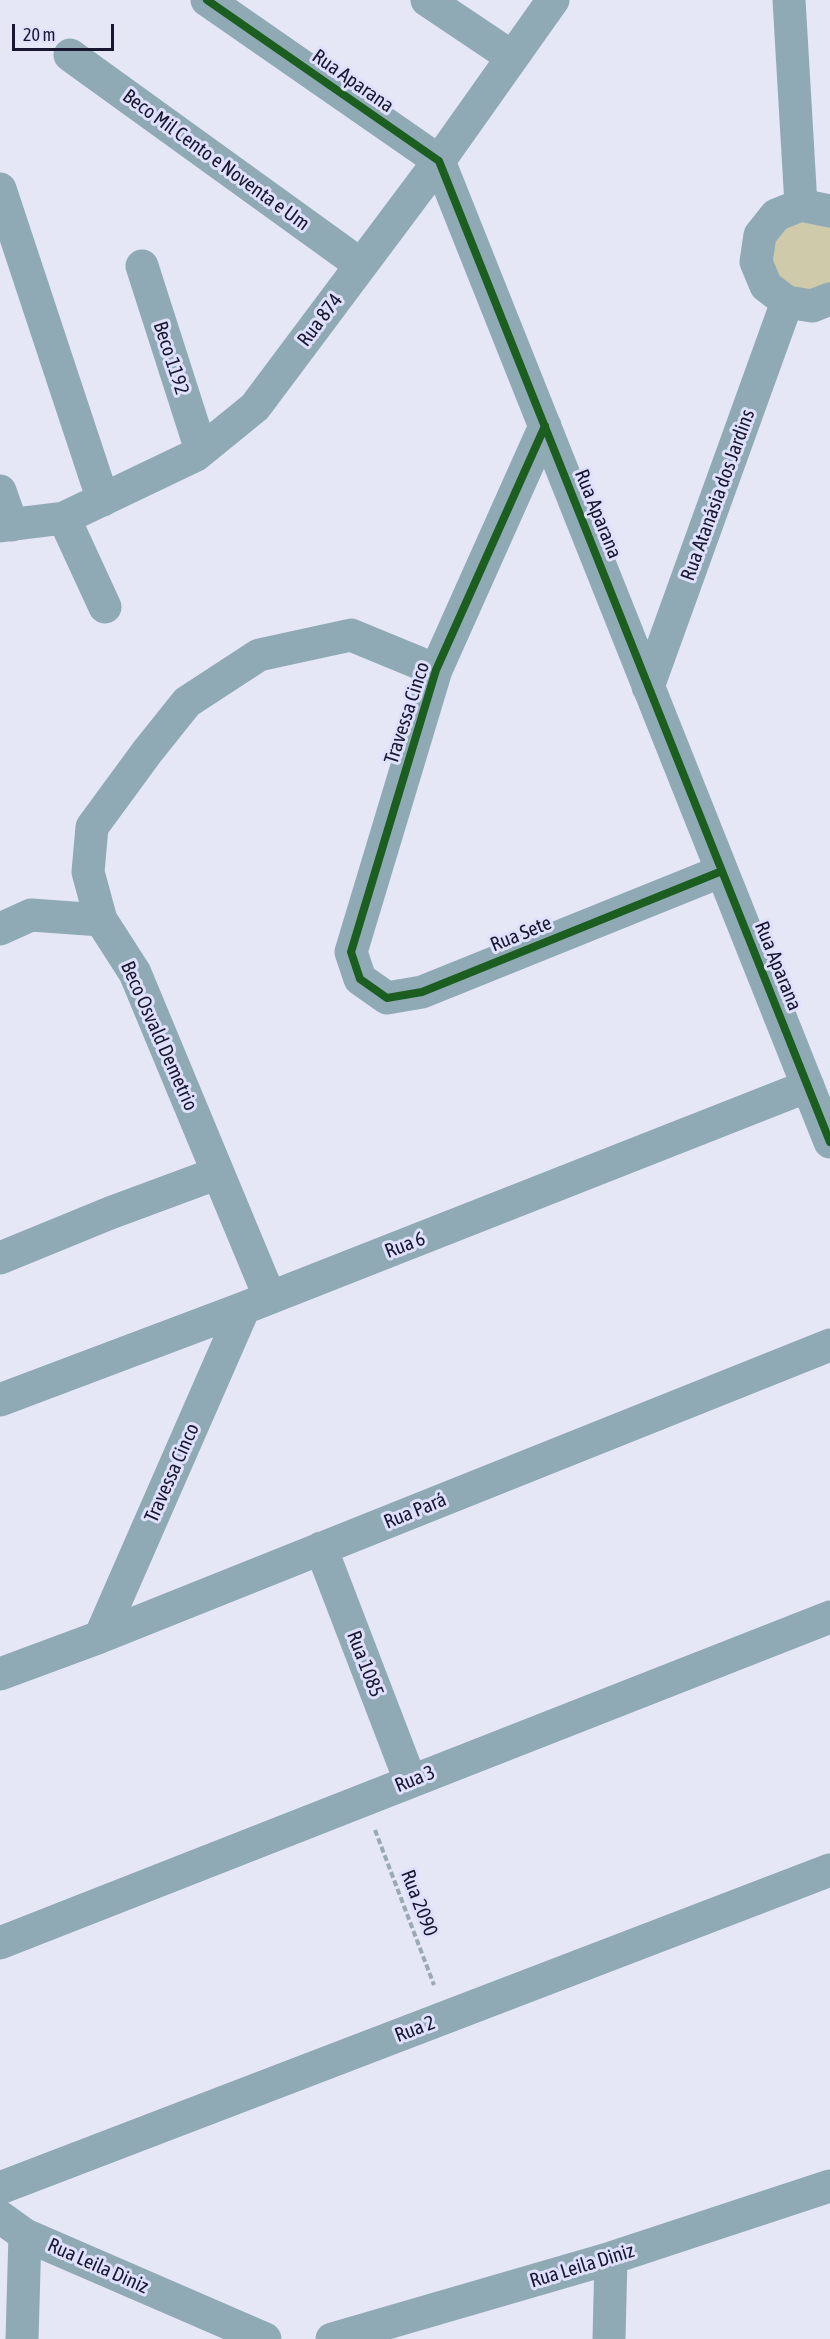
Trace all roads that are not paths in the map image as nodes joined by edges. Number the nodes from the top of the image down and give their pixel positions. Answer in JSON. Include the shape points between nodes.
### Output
{"nodes":[{"id":1,"x":207,"y":0,"type":"edge"},
{"id":2,"x":427,"y":0,"type":"edge"},
{"id":3,"x":553,"y":0,"type":"edge"},
{"id":4,"x":789,"y":0,"type":"edge"},
{"id":5,"x":70,"y":55,"type":"dead end"},
{"id":6,"x":512,"y":57,"type":"junction"},
{"id":7,"x":439,"y":160,"type":"junction"},
{"id":8,"x":0,"y":189,"type":"edge"},
{"id":9,"x":815,"y":208,"type":"edge"},
{"id":10,"x":361,"y":265,"type":"junction"},
{"id":11,"x":142,"y":266,"type":"dead end"},
{"id":12,"x":830,"y":299,"type":"edge"},
{"id":13,"x":787,"y":302,"type":"junction"},
{"id":14,"x":545,"y":426,"type":"junction"},
{"id":15,"x":201,"y":450,"type":"junction"},
{"id":16,"x":0,"y":491,"type":"edge"},
{"id":17,"x":103,"y":500,"type":"junction"},
{"id":18,"x":64,"y":518,"type":"junction"},
{"id":19,"x":6,"y":525,"type":"edge"},
{"id":20,"x":105,"y":606,"type":"dead end"},
{"id":21,"x":436,"y":670,"type":"junction"},
{"id":22,"x":648,"y":687,"type":"junction"},
{"id":23,"x":722,"y":871,"type":"junction"},
{"id":24,"x":101,"y":920,"type":"junction"},
{"id":25,"x":0,"y":929,"type":"edge"},
{"id":26,"x":351,"y":952,"type":"joint"},
{"id":27,"x":808,"y":1086,"type":"junction"},
{"id":28,"x":830,"y":1142,"type":"edge"},
{"id":29,"x":218,"y":1173,"type":"junction"},
{"id":30,"x":0,"y":1258,"type":"edge"},
{"id":31,"x":257,"y":1303,"type":"junction"},
{"id":32,"x":830,"y":1345,"type":"edge"},
{"id":33,"x":0,"y":1400,"type":"edge"},
{"id":34,"x":321,"y":1548,"type":"junction"},
{"id":35,"x":830,"y":1617,"type":"edge"},
{"id":36,"x":100,"y":1637,"type":"junction"},
{"id":37,"x":0,"y":1674,"type":"edge"},
{"id":38,"x":410,"y":1780,"type":"junction"},
{"id":39,"x":830,"y":1870,"type":"edge"},
{"id":40,"x":0,"y":1943,"type":"edge"},
{"id":41,"x":830,"y":2186,"type":"edge"},
{"id":42,"x":0,"y":2188,"type":"edge"},
{"id":43,"x":13,"y":2226,"type":"edge"},
{"id":44,"x":611,"y":2258,"type":"junction"},
{"id":45,"x":22,"y":2339,"type":"edge"},
{"id":46,"x":264,"y":2339,"type":"edge"},
{"id":47,"x":332,"y":2339,"type":"edge"},
{"id":48,"x":609,"y":2339,"type":"edge"}],
"edges":[{"from":1,"to":7,"type":"street","name":"Rua Aparana"},
{"from":2,"to":6,"type":"street"},
{"from":3,"to":6,"type":"street","name":"Rua 874"},
{"from":4,"to":9,"type":"street"},
{"from":5,"to":10,"type":"street","name":"Beco Mil Cento e Noventa e Um"},
{"from":6,"to":7,"type":"street","name":"Rua 874"},
{"from":7,"to":10,"type":"street","name":"Rua 874"},
{"from":7,"to":14,"type":"street","name":"Rua Aparana"},
{"from":8,"to":17,"type":"street"},
{"from":9,"to":13,"type":"street","via":[[776,215],[760,235],[756,262],[766,286]]},
{"from":10,"to":15,"type":"street","name":"Rua 874","via":[[255,407]]},
{"from":11,"to":15,"type":"street","name":"Beco 1192"},
{"from":12,"to":13,"type":"street","via":[[812,306]]},
{"from":13,"to":22,"type":"street","name":"Rua Atanásia dos Jardins"},
{"from":14,"to":21,"type":"street","name":"Travessa Cinco"},
{"from":14,"to":22,"type":"street","name":"Rua Aparana"},
{"from":15,"to":17,"type":"street","name":"Rua 874"},
{"from":16,"to":19,"type":"street"},
{"from":17,"to":18,"type":"street","name":"Rua 874"},
{"from":18,"to":19,"type":"street","name":"Rua 874"},
{"from":18,"to":20,"type":"street"},
{"from":21,"to":24,"type":"street","name":"Beco Osvald Demetrio","via":[[351,635],[259,655],[187,702],[92,827],[88,872]]},
{"from":21,"to":26,"type":"street","name":"Travessa Cinco"},
{"from":22,"to":23,"type":"street","name":"Rua Aparana"},
{"from":23,"to":26,"type":"street","name":"Rua Sete","via":[[422,992],[387,998],[360,979]]},
{"from":23,"to":27,"type":"street","name":"Rua Aparana"},
{"from":24,"to":25,"type":"street","via":[[31,915]]},
{"from":24,"to":29,"type":"street","name":"Beco Osvald Demetrio","via":[[135,974]]},
{"from":27,"to":28,"type":"street","name":"Rua Aparana"},
{"from":27,"to":31,"type":"street","name":"Rua 6"},
{"from":29,"to":30,"type":"street"},
{"from":29,"to":31,"type":"street","name":"Beco Osvald Demetrio"},
{"from":31,"to":33,"type":"street","name":"Rua 6"},
{"from":31,"to":36,"type":"street","name":"Travessa Cinco"},
{"from":32,"to":34,"type":"street","name":"Rua Pará"},
{"from":34,"to":36,"type":"street","name":"Rua Pará"},
{"from":34,"to":38,"type":"street","name":"Rua 1085"},
{"from":35,"to":38,"type":"street","name":"Rua 3"},
{"from":36,"to":37,"type":"street","name":"Rua Pará"},
{"from":38,"to":40,"type":"street","name":"Rua 3"},
{"from":39,"to":42,"type":"street","name":"Rua 2"},
{"from":41,"to":44,"type":"street","name":"Rua Leila Diniz"},
{"from":43,"to":45,"type":"street"},
{"from":43,"to":46,"type":"street","name":"Rua Leila Diniz"},
{"from":44,"to":47,"type":"street","name":"Rua Leila Diniz"},
{"from":44,"to":48,"type":"street"}]}
